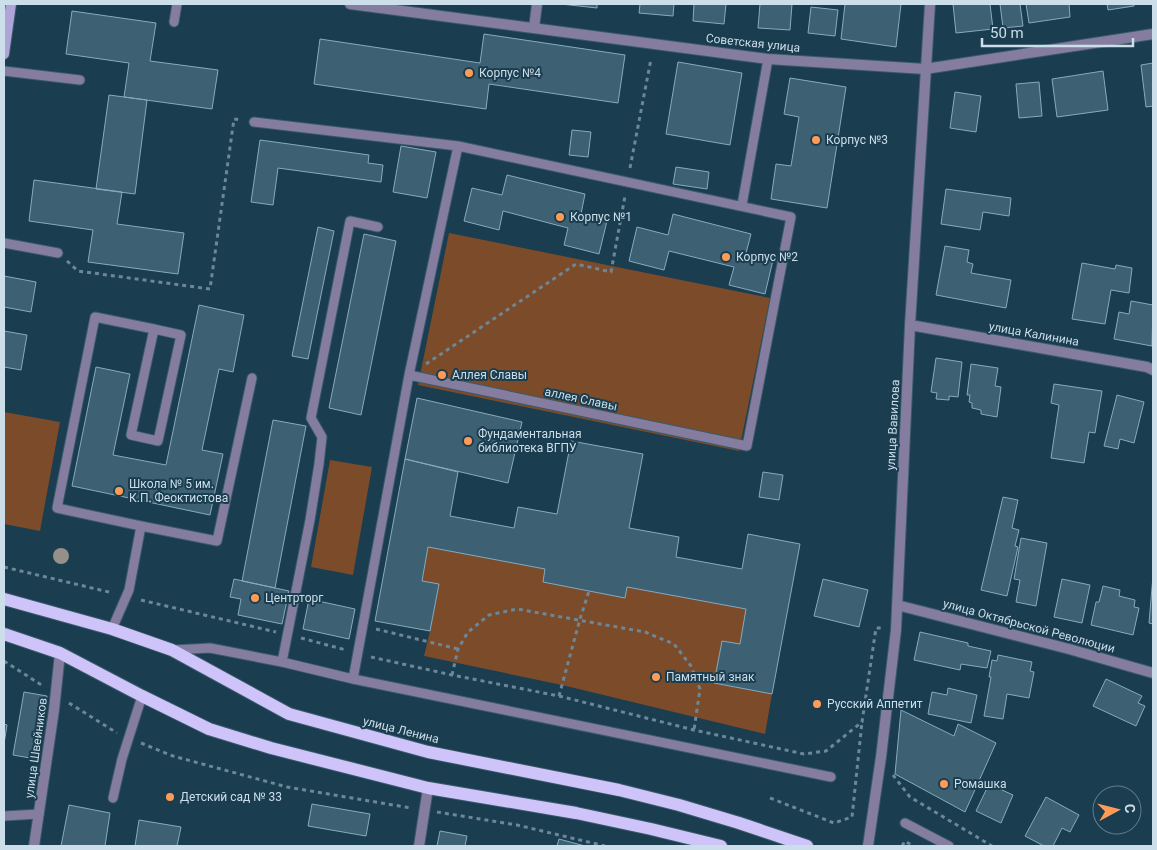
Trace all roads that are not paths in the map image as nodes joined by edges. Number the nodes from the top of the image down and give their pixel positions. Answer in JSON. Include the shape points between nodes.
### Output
{"nodes":[{"id":1,"x":11,"y":4,"type":"edge"},
{"id":2,"x":176,"y":4,"type":"edge"},
{"id":3,"x":350,"y":4,"type":"edge"},
{"id":4,"x":537,"y":4,"type":"edge"},
{"id":5,"x":930,"y":4,"type":"edge"},
{"id":6,"x":174,"y":22,"type":"dead end"},
{"id":7,"x":534,"y":28,"type":"junction"},
{"id":8,"x":1153,"y":34,"type":"edge"},
{"id":9,"x":4,"y":54,"type":"edge"},
{"id":10,"x":768,"y":59,"type":"junction"},
{"id":11,"x":925,"y":70,"type":"junction"},
{"id":12,"x":4,"y":71,"type":"edge"},
{"id":13,"x":80,"y":80,"type":"dead end"},
{"id":14,"x":254,"y":122,"type":"road end"},
{"id":15,"x":458,"y":146,"type":"junction"},
{"id":16,"x":742,"y":205,"type":"junction"},
{"id":17,"x":378,"y":228,"type":"dead end"},
{"id":18,"x":4,"y":243,"type":"edge"},
{"id":19,"x":58,"y":253,"type":"road end"},
{"id":20,"x":910,"y":325,"type":"junction"},
{"id":21,"x":154,"y":329,"type":"junction"},
{"id":22,"x":1153,"y":370,"type":"edge"},
{"id":23,"x":409,"y":376,"type":"junction"},
{"id":24,"x":252,"y":378,"type":"dead end"},
{"id":25,"x":141,"y":526,"type":"junction"},
{"id":26,"x":4,"y":600,"type":"edge"},
{"id":27,"x":898,"y":605,"type":"junction"},
{"id":28,"x":112,"y":629,"type":"junction"},
{"id":29,"x":4,"y":634,"type":"edge"},
{"id":30,"x":172,"y":650,"type":"junction"},
{"id":31,"x":60,"y":653,"type":"junction"},
{"id":32,"x":282,"y":662,"type":"junction"},
{"id":33,"x":1153,"y":673,"type":"edge"},
{"id":34,"x":353,"y":680,"type":"junction"},
{"id":35,"x":142,"y":696,"type":"junction"},
{"id":36,"x":831,"y":777,"type":"dead end"},
{"id":37,"x":428,"y":788,"type":"junction"},
{"id":38,"x":113,"y":798,"type":"dead end"},
{"id":39,"x":38,"y":814,"type":"junction"},
{"id":40,"x":4,"y":816,"type":"edge"},
{"id":41,"x":905,"y":823,"type":"dead end"},
{"id":42,"x":34,"y":846,"type":"edge"},
{"id":43,"x":419,"y":846,"type":"edge"},
{"id":44,"x":720,"y":846,"type":"edge"},
{"id":45,"x":807,"y":846,"type":"edge"},
{"id":46,"x":868,"y":846,"type":"edge"},
{"id":47,"x":949,"y":846,"type":"edge"}],
"edges":[{"from":1,"to":9,"type":"street"},
{"from":2,"to":6,"type":"lane"},
{"from":3,"to":7,"type":"street","name":"Советская улица"},
{"from":4,"to":7,"type":"street"},
{"from":5,"to":11,"type":"street","name":"улица Вавилова"},
{"from":7,"to":10,"type":"street","name":"Советская улица"},
{"from":8,"to":11,"type":"street","name":"Советская улица"},
{"from":10,"to":11,"type":"street","name":"Советская улица"},
{"from":10,"to":16,"type":"lane"},
{"from":11,"to":20,"type":"street","name":"улица Вавилова"},
{"from":12,"to":13,"type":"lane"},
{"from":14,"to":15,"type":"lane"},
{"from":15,"to":16,"type":"lane"},
{"from":15,"to":23,"type":"lane"},
{"from":16,"to":23,"type":"lane","name":"аллея Славы","via":[[791,216],[747,446]]},
{"from":17,"to":32,"type":"lane","via":[[350,221],[311,418],[322,437],[320,455]]},
{"from":18,"to":19,"type":"lane"},
{"from":20,"to":22,"type":"street","name":"улица Калинина"},
{"from":20,"to":27,"type":"street","name":"улица Вавилова"},
{"from":21,"to":21,"type":"lane","via":[[181,335],[158,441],[131,435]]},
{"from":21,"to":25,"type":"lane","via":[[95,318],[57,508]]},
{"from":23,"to":34,"type":"lane"},
{"from":24,"to":25,"type":"lane","via":[[218,541]]},
{"from":25,"to":28,"type":"lane","via":[[126,596]]},
{"from":26,"to":28,"type":"main road","name":"улица Ленина"},
{"from":27,"to":33,"type":"street","name":"улица Октябрьской Революции"},
{"from":27,"to":46,"type":"street","name":"улица Вавилова"},
{"from":28,"to":30,"type":"main road","name":"улица Ленина"},
{"from":29,"to":31,"type":"main road"},
{"from":30,"to":32,"type":"lane","via":[[210,648]]},
{"from":30,"to":45,"type":"main road","name":"улица Ленина","via":[[289,714],[428,752],[671,803]]},
{"from":31,"to":35,"type":"main road"},
{"from":31,"to":39,"type":"street","name":"улица Швейников"},
{"from":32,"to":34,"type":"lane"},
{"from":34,"to":36,"type":"lane"},
{"from":35,"to":37,"type":"main road","via":[[209,729]]},
{"from":35,"to":38,"type":"lane"},
{"from":37,"to":43,"type":"street"},
{"from":37,"to":44,"type":"main road","via":[[576,813]]},
{"from":39,"to":40,"type":"lane"},
{"from":39,"to":42,"type":"street","name":"улица Швейников"},
{"from":41,"to":47,"type":"lane"}]}
